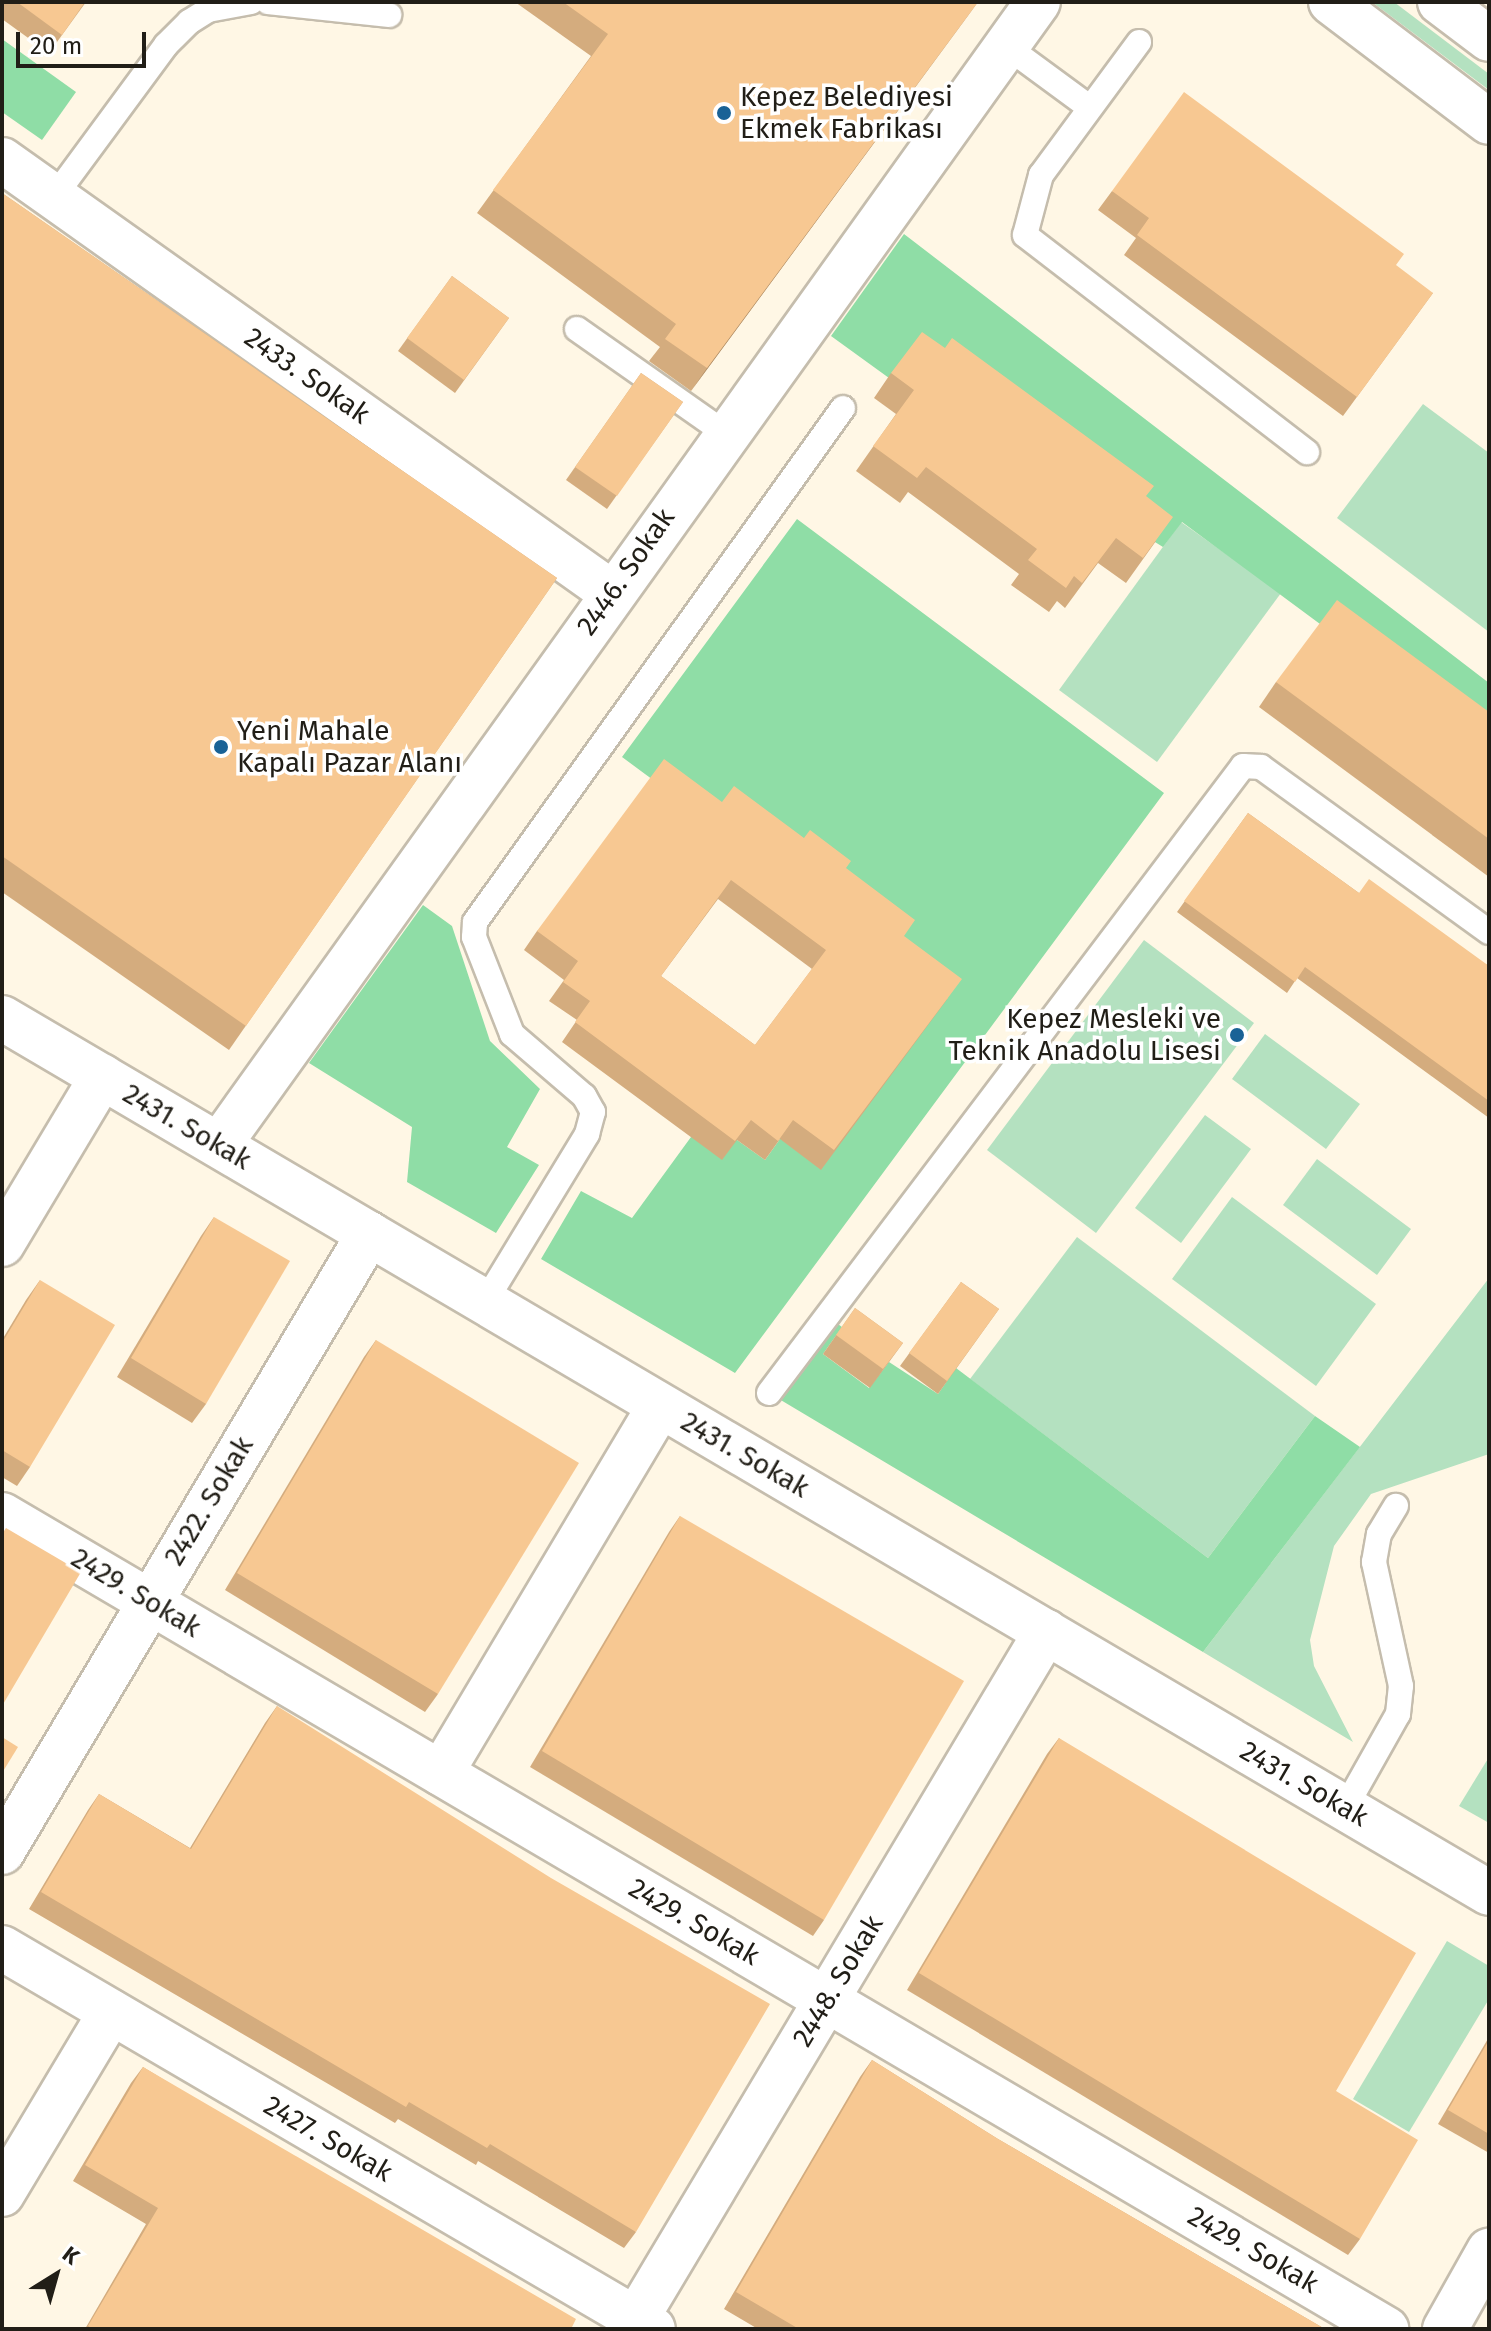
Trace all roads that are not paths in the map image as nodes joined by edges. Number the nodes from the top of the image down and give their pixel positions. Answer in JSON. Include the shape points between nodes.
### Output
{"nodes":[{"id":1,"x":251,"y":2,"type":"edge"},
{"id":2,"x":268,"y":2,"type":"edge"},
{"id":3,"x":1331,"y":2,"type":"edge"},
{"id":4,"x":1440,"y":2,"type":"edge"},
{"id":5,"x":389,"y":15,"type":"dead end"},
{"id":6,"x":1022,"y":16,"type":"edge"},
{"id":7,"x":1489,"y":39,"type":"edge"},
{"id":8,"x":1139,"y":42,"type":"dead end"},
{"id":9,"x":1089,"y":107,"type":"junction"},
{"id":10,"x":1489,"y":122,"type":"edge"},
{"id":11,"x":2,"y":160,"type":"edge"},
{"id":12,"x":54,"y":197,"type":"junction"},
{"id":13,"x":577,"y":329,"type":"dead end"},
{"id":14,"x":843,"y":408,"type":"dead end"},
{"id":15,"x":725,"y":433,"type":"junction"},
{"id":16,"x":1307,"y":452,"type":"dead end"},
{"id":17,"x":612,"y":593,"type":"junction"},
{"id":18,"x":1489,"y":932,"type":"edge"},
{"id":19,"x":2,"y":1018,"type":"edge"},
{"id":20,"x":102,"y":1077,"type":"junction"},
{"id":21,"x":219,"y":1145,"type":"junction"},
{"id":22,"x":369,"y":1234,"type":"junction"},
{"id":23,"x":2,"y":1244,"type":"edge"},
{"id":24,"x":485,"y":1302,"type":"junction"},
{"id":25,"x":769,"y":1393,"type":"dead end"},
{"id":26,"x":660,"y":1406,"type":"junction"},
{"id":27,"x":1396,"y":1506,"type":"dead end"},
{"id":28,"x":2,"y":1515,"type":"edge"},
{"id":29,"x":149,"y":1601,"type":"junction"},
{"id":30,"x":1046,"y":1632,"type":"junction"},
{"id":31,"x":441,"y":1773,"type":"junction"},
{"id":32,"x":1345,"y":1808,"type":"junction"},
{"id":33,"x":2,"y":1852,"type":"edge"},
{"id":34,"x":1489,"y":1893,"type":"edge"},
{"id":35,"x":2,"y":1948,"type":"edge"},
{"id":36,"x":827,"y":2000,"type":"junction"},
{"id":37,"x":111,"y":2012,"type":"junction"},
{"id":38,"x":2,"y":2194,"type":"edge"},
{"id":39,"x":1489,"y":2251,"type":"edge"},
{"id":40,"x":640,"y":2326,"type":"edge"},
{"id":41,"x":1386,"y":2329,"type":"edge"},
{"id":42,"x":1445,"y":2329,"type":"edge"}],
"edges":[{"from":1,"to":12,"type":"lane","via":[[208,10],[181,29]]},
{"from":2,"to":5,"type":"lane"},
{"from":3,"to":10,"type":"street"},
{"from":4,"to":7,"type":"street"},
{"from":6,"to":9,"type":"lane"},
{"from":6,"to":15,"type":"street","name":"2446. Sokak"},
{"from":8,"to":9,"type":"lane"},
{"from":9,"to":16,"type":"lane","via":[[1034,188],[1025,235]]},
{"from":11,"to":12,"type":"street","name":"2433. Sokak"},
{"from":12,"to":17,"type":"street","name":"2433. Sokak"},
{"from":13,"to":15,"type":"lane"},
{"from":14,"to":24,"type":"lane","via":[[475,922],[474,937],[512,1034],[584,1096],[593,1112],[587,1134]]},
{"from":15,"to":17,"type":"street","name":"2446. Sokak"},
{"from":17,"to":21,"type":"street","name":"2446. Sokak"},
{"from":18,"to":25,"type":"lane","via":[[1261,767],[1243,766]]},
{"from":19,"to":20,"type":"street","name":"2431. Sokak"},
{"from":20,"to":21,"type":"street","name":"2431. Sokak"},
{"from":20,"to":23,"type":"street"},
{"from":21,"to":22,"type":"street","name":"2431. Sokak"},
{"from":22,"to":24,"type":"street","name":"2431. Sokak"},
{"from":22,"to":29,"type":"street","name":"2422. Sokak"},
{"from":24,"to":26,"type":"street","name":"2431. Sokak"},
{"from":26,"to":30,"type":"street","name":"2431. Sokak"},
{"from":26,"to":31,"type":"street"},
{"from":27,"to":32,"type":"lane","via":[[1379,1534],[1374,1562],[1401,1686],[1398,1714]]},
{"from":28,"to":29,"type":"street","name":"2429. Sokak"},
{"from":29,"to":31,"type":"street","name":"2429. Sokak"},
{"from":29,"to":33,"type":"street","name":"2422. Sokak"},
{"from":30,"to":32,"type":"street","name":"2431. Sokak"},
{"from":30,"to":36,"type":"street","name":"2448. Sokak"},
{"from":31,"to":36,"type":"street","name":"2429. Sokak"},
{"from":32,"to":34,"type":"street","name":"2431. Sokak"},
{"from":35,"to":37,"type":"street","name":"2427. Sokak"},
{"from":36,"to":40,"type":"street","name":"2448. Sokak"},
{"from":36,"to":41,"type":"street","name":"2429. Sokak"},
{"from":37,"to":38,"type":"street"},
{"from":37,"to":40,"type":"street","name":"2427. Sokak"},
{"from":39,"to":42,"type":"street"}]}
